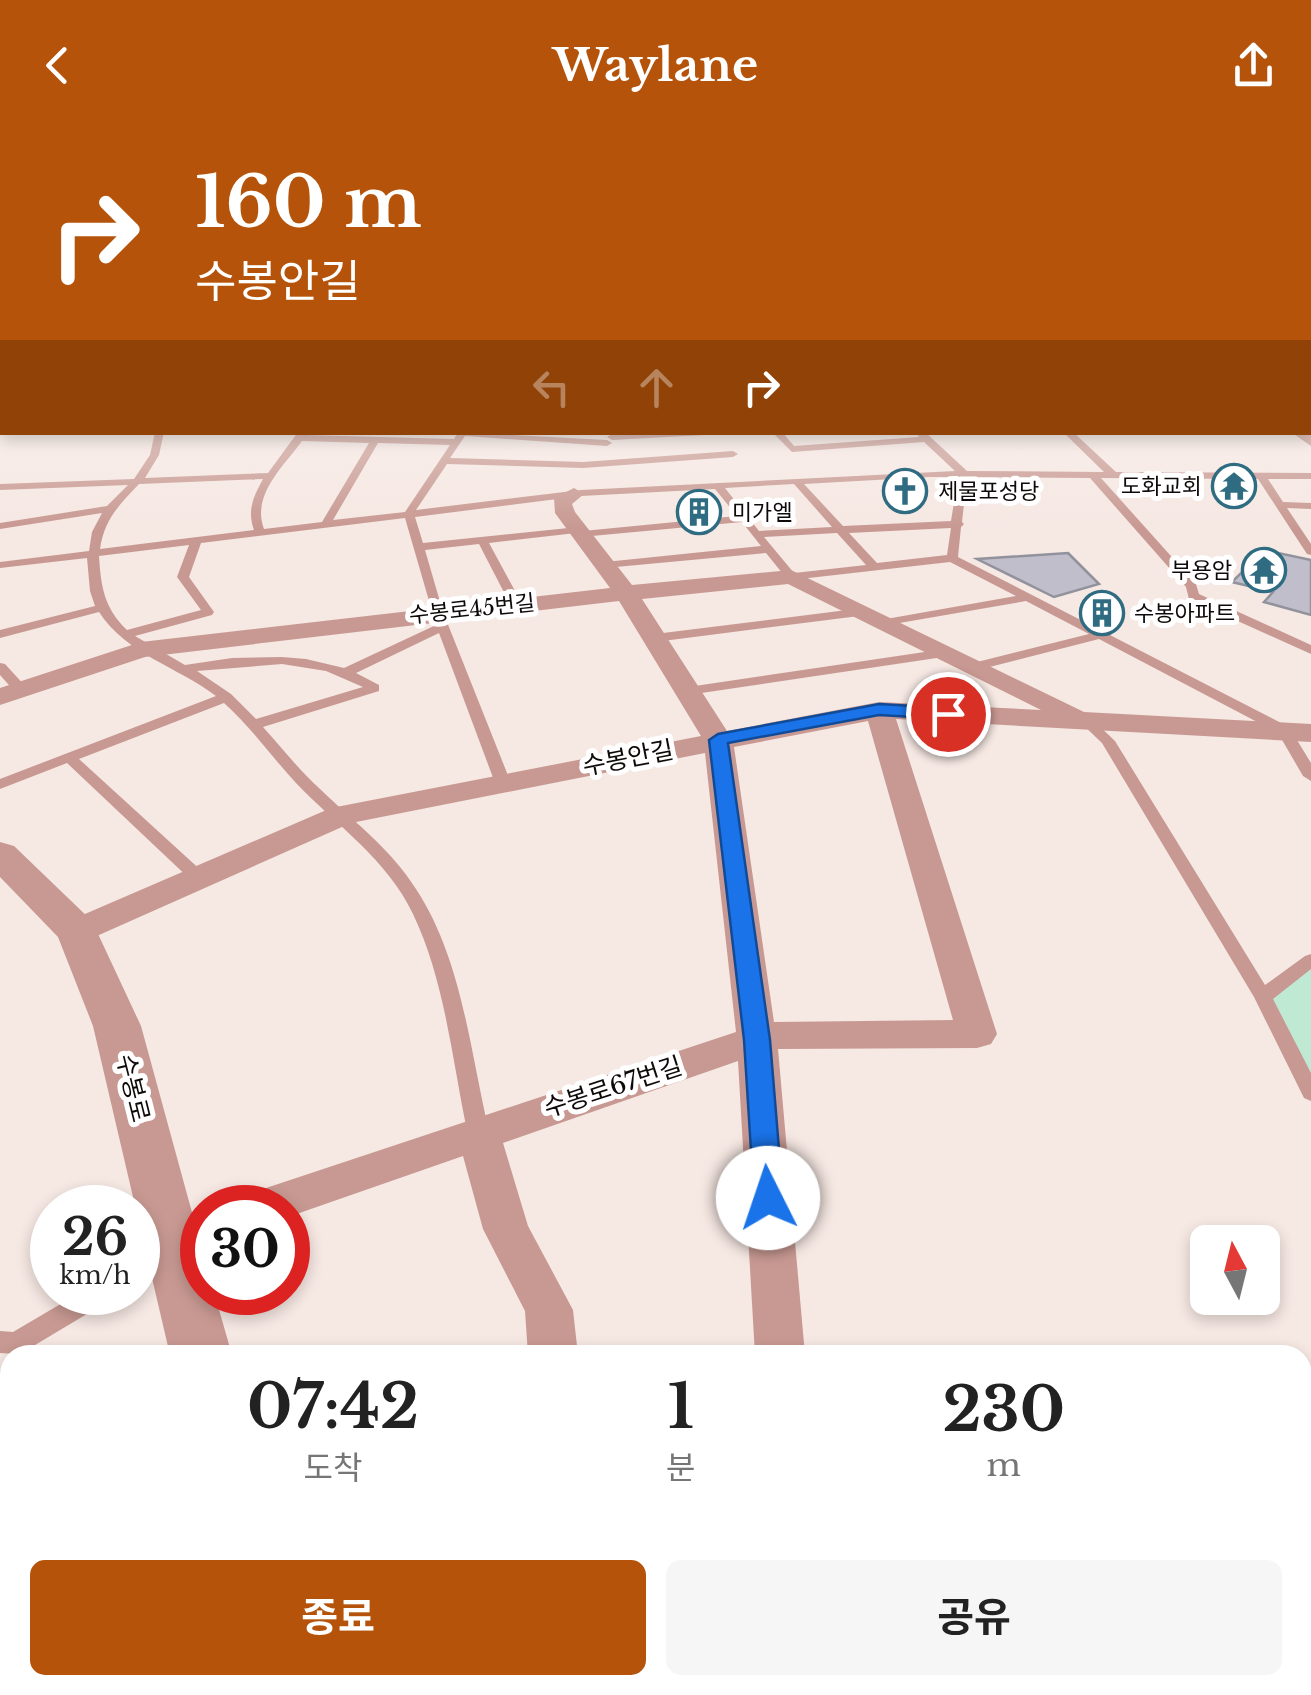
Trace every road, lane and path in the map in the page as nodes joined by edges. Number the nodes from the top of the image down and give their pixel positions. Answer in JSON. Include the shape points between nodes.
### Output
{"nodes":[{"id":1,"x":159,"y":435,"type":"edge"},
{"id":2,"x":301,"y":435,"type":"edge"},
{"id":3,"x":737,"y":435,"type":"edge"},
{"id":4,"x":779,"y":435,"type":"edge"},
{"id":5,"x":1070,"y":435,"type":"edge"},
{"id":6,"x":461,"y":436,"type":"edge"},
{"id":7,"x":922,"y":436,"type":"edge"},
{"id":8,"x":611,"y":438,"type":"edge"},
{"id":9,"x":375,"y":440,"type":"junction"},
{"id":10,"x":733,"y":454,"type":"junction"},
{"id":11,"x":596,"y":460,"type":"junction"},
{"id":12,"x":444,"y":461,"type":"junction"},
{"id":13,"x":963,"y":473,"type":"junction"},
{"id":14,"x":1092,"y":474,"type":"junction"},
{"id":15,"x":1112,"y":474,"type":"junction"},
{"id":16,"x":272,"y":476,"type":"junction"},
{"id":17,"x":1261,"y":476,"type":"junction"},
{"id":18,"x":1311,"y":476,"type":"edge"},
{"id":19,"x":796,"y":481,"type":"junction"},
{"id":20,"x":136,"y":482,"type":"junction"},
{"id":21,"x":732,"y":485,"type":"junction"},
{"id":22,"x":717,"y":486,"type":"junction"},
{"id":23,"x":1,"y":488,"type":"edge"},
{"id":24,"x":574,"y":494,"type":"junction"},
{"id":25,"x":1280,"y":505,"type":"junction"},
{"id":26,"x":1311,"y":506,"type":"edge"},
{"id":27,"x":106,"y":509,"type":"junction"},
{"id":28,"x":409,"y":514,"type":"junction"},
{"id":29,"x":744,"y":518,"type":"junction"},
{"id":30,"x":326,"y":524,"type":"junction"},
{"id":31,"x":959,"y":524,"type":"junction"},
{"id":32,"x":0,"y":526,"type":"edge"},
{"id":33,"x":838,"y":528,"type":"junction"},
{"id":34,"x":260,"y":532,"type":"junction"},
{"id":35,"x":580,"y":532,"type":"junction"},
{"id":36,"x":756,"y":534,"type":"junction"},
{"id":37,"x":197,"y":539,"type":"junction"},
{"id":38,"x":482,"y":540,"type":"junction"},
{"id":39,"x":418,"y":547,"type":"junction"},
{"id":40,"x":768,"y":549,"type":"junction"},
{"id":41,"x":93,"y":551,"type":"junction"},
{"id":42,"x":1311,"y":552,"type":"edge"},
{"id":43,"x":952,"y":558,"type":"junction"},
{"id":44,"x":604,"y":564,"type":"junction"},
{"id":45,"x":0,"y":565,"type":"edge"},
{"id":46,"x":874,"y":568,"type":"junction"},
{"id":47,"x":791,"y":577,"type":"junction"},
{"id":48,"x":626,"y":593,"type":"junction"},
{"id":49,"x":1028,"y":597,"type":"junction"},
{"id":50,"x":516,"y":604,"type":"junction"},
{"id":51,"x":100,"y":608,"type":"junction"},
{"id":52,"x":874,"y":618,"type":"junction"},
{"id":53,"x":439,"y":620,"type":"junction"},
{"id":54,"x":0,"y":634,"type":"edge"},
{"id":55,"x":126,"y":634,"type":"junction"},
{"id":56,"x":1100,"y":635,"type":"junction"},
{"id":57,"x":655,"y":638,"type":"junction"},
{"id":58,"x":148,"y":650,"type":"junction"},
{"id":59,"x":1311,"y":650,"type":"edge"},
{"id":60,"x":946,"y":652,"type":"junction"},
{"id":61,"x":0,"y":667,"type":"edge"},
{"id":62,"x":974,"y":667,"type":"junction"},
{"id":63,"x":183,"y":669,"type":"junction"},
{"id":64,"x":348,"y":670,"type":"junction"},
{"id":65,"x":688,"y":691,"type":"junction"},
{"id":66,"x":10,"y":693,"type":"edge"},
{"id":67,"x":226,"y":696,"type":"junction"},
{"id":68,"x":879,"y":710,"type":"junction"},
{"id":69,"x":1086,"y":721,"type":"junction"},
{"id":70,"x":253,"y":725,"type":"junction"},
{"id":71,"x":1297,"y":732,"type":"edge"},
{"id":72,"x":718,"y":740,"type":"junction"},
{"id":73,"x":69,"y":757,"type":"junction"},
{"id":74,"x":1311,"y":776,"type":"edge"},
{"id":75,"x":503,"y":783,"type":"junction"},
{"id":76,"x":0,"y":784,"type":"edge"},
{"id":77,"x":342,"y":815,"type":"junction"},
{"id":78,"x":0,"y":854,"type":"edge"},
{"id":79,"x":199,"y":878,"type":"junction"},
{"id":80,"x":77,"y":931,"type":"junction"},
{"id":81,"x":1311,"y":960,"type":"edge"},
{"id":82,"x":1263,"y":997,"type":"junction"},
{"id":83,"x":757,"y":1040,"type":"junction"},
{"id":84,"x":1311,"y":1093,"type":"edge"},
{"id":85,"x":478,"y":1131,"type":"junction"},
{"id":86,"x":310,"y":1191,"type":"edge"},
{"id":87,"x":172,"y":1248,"type":"edge"},
{"id":88,"x":64,"y":1315,"type":"edge"},
{"id":89,"x":0,"y":1342,"type":"edge"},
{"id":90,"x":199,"y":1345,"type":"edge"},
{"id":91,"x":552,"y":1345,"type":"edge"},
{"id":92,"x":779,"y":1345,"type":"edge"}],
"edges":[{"from":1,"to":20,"type":"lane","via":[[150,465]]},
{"from":2,"to":9,"type":"lane"},
{"from":2,"to":16,"type":"lane"},
{"from":3,"to":8,"type":"lane"},
{"from":3,"to":10,"type":"lane"},
{"from":4,"to":7,"type":"lane","via":[[792,449]]},
{"from":5,"to":15,"type":"lane"},
{"from":6,"to":8,"type":"lane"},
{"from":6,"to":9,"type":"lane"},
{"from":6,"to":12,"type":"lane"},
{"from":7,"to":13,"type":"lane"},
{"from":8,"to":11,"type":"lane"},
{"from":9,"to":30,"type":"lane"},
{"from":10,"to":11,"type":"lane"},
{"from":10,"to":21,"type":"lane"},
{"from":11,"to":12,"type":"lane"},
{"from":11,"to":24,"type":"lane"},
{"from":12,"to":28,"type":"lane"},
{"from":13,"to":14,"type":"lane"},
{"from":13,"to":19,"type":"lane"},
{"from":13,"to":31,"type":"lane"},
{"from":14,"to":15,"type":"lane"},
{"from":14,"to":59,"type":"lane","via":[[1192,586],[1193,596]]},
{"from":15,"to":17,"type":"lane"},
{"from":16,"to":20,"type":"lane"},
{"from":16,"to":34,"type":"lane","via":[[254,511]]},
{"from":17,"to":18,"type":"lane"},
{"from":17,"to":25,"type":"lane"},
{"from":19,"to":21,"type":"lane"},
{"from":19,"to":33,"type":"lane"},
{"from":20,"to":23,"type":"lane"},
{"from":20,"to":27,"type":"lane"},
{"from":21,"to":22,"type":"lane"},
{"from":22,"to":24,"type":"lane"},
{"from":22,"to":29,"type":"lane"},
{"from":24,"to":28,"type":"lane"},
{"from":24,"to":35,"type":"street","via":[[560,502]]},
{"from":25,"to":26,"type":"lane"},
{"from":25,"to":42,"type":"lane"},
{"from":27,"to":32,"type":"lane"},
{"from":27,"to":41,"type":"lane"},
{"from":28,"to":30,"type":"lane"},
{"from":28,"to":39,"type":"lane"},
{"from":29,"to":35,"type":"lane"},
{"from":29,"to":36,"type":"lane"},
{"from":30,"to":34,"type":"lane"},
{"from":31,"to":33,"type":"lane"},
{"from":31,"to":43,"type":"lane"},
{"from":33,"to":36,"type":"lane"},
{"from":33,"to":46,"type":"lane"},
{"from":34,"to":37,"type":"lane"},
{"from":35,"to":38,"type":"lane"},
{"from":35,"to":44,"type":"street"},
{"from":36,"to":40,"type":"lane"},
{"from":37,"to":41,"type":"lane"},
{"from":37,"to":55,"type":"lane","via":[[183,577],[208,612]]},
{"from":38,"to":39,"type":"lane"},
{"from":38,"to":50,"type":"lane"},
{"from":39,"to":53,"type":"lane"},
{"from":40,"to":44,"type":"lane"},
{"from":40,"to":47,"type":"lane"},
{"from":41,"to":45,"type":"lane"},
{"from":41,"to":51,"type":"lane"},
{"from":43,"to":46,"type":"lane","name":"수봉로45번길"},
{"from":43,"to":49,"type":"lane"},
{"from":44,"to":48,"type":"street"},
{"from":46,"to":47,"type":"lane","name":"수봉로45번길"},
{"from":47,"to":48,"type":"street","name":"수봉로45번길"},
{"from":47,"to":52,"type":"street"},
{"from":48,"to":50,"type":"street","name":"수봉로45번길"},
{"from":48,"to":57,"type":"street"},
{"from":49,"to":52,"type":"lane"},
{"from":49,"to":56,"type":"lane"},
{"from":50,"to":53,"type":"street","name":"수봉로45번길"},
{"from":51,"to":54,"type":"lane"},
{"from":51,"to":55,"type":"lane"},
{"from":52,"to":57,"type":"lane"},
{"from":52,"to":60,"type":"street"},
{"from":53,"to":58,"type":"street","name":"수봉로45번길"},
{"from":53,"to":64,"type":"lane"},
{"from":53,"to":75,"type":"lane"},
{"from":55,"to":58,"type":"lane"},
{"from":56,"to":62,"type":"lane"},
{"from":56,"to":71,"type":"lane"},
{"from":57,"to":65,"type":"street"},
{"from":58,"to":63,"type":"lane"},
{"from":58,"to":66,"type":"street","name":"수봉로45번길"},
{"from":60,"to":62,"type":"street"},
{"from":60,"to":65,"type":"lane"},
{"from":61,"to":66,"type":"lane"},
{"from":62,"to":69,"type":"street"},
{"from":63,"to":64,"type":"lane","via":[[264,660]]},
{"from":63,"to":67,"type":"lane"},
{"from":64,"to":70,"type":"lane","via":[[374,688]]},
{"from":65,"to":72,"type":"street"},
{"from":67,"to":70,"type":"lane"},
{"from":67,"to":73,"type":"lane"},
{"from":68,"to":69,"type":"street","name":"수봉안길"},
{"from":68,"to":72,"type":"street","name":"수봉안길"},
{"from":68,"to":83,"type":"street","name":"수봉로67번길","via":[[977,1034]]},
{"from":69,"to":71,"type":"street","name":"수봉안길"},
{"from":69,"to":82,"type":"lane","via":[[1108,740]]},
{"from":70,"to":77,"type":"lane"},
{"from":71,"to":74,"type":"lane"},
{"from":72,"to":75,"type":"street","name":"수봉안길"},
{"from":72,"to":83,"type":"street"},
{"from":73,"to":76,"type":"lane"},
{"from":73,"to":79,"type":"lane"},
{"from":75,"to":77,"type":"street","name":"수봉안길"},
{"from":77,"to":79,"type":"street","name":"수봉안길"},
{"from":77,"to":85,"type":"lane","via":[[384,858],[427,922]]},
{"from":78,"to":80,"type":"street","name":"수봉로"},
{"from":79,"to":80,"type":"street","name":"수봉안길"},
{"from":80,"to":87,"type":"street","name":"수봉로","via":[[117,1026]]},
{"from":81,"to":82,"type":"lane"},
{"from":82,"to":84,"type":"lane"},
{"from":83,"to":85,"type":"street","name":"수봉로67번길"},
{"from":83,"to":92,"type":"street"},
{"from":85,"to":86,"type":"street","name":"수봉로67번길"},
{"from":85,"to":91,"type":"street","via":[[506,1229],[549,1310]]},
{"from":87,"to":90,"type":"street","name":"수봉로"},
{"from":88,"to":89,"type":"lane","via":[[16,1343]]}]}
